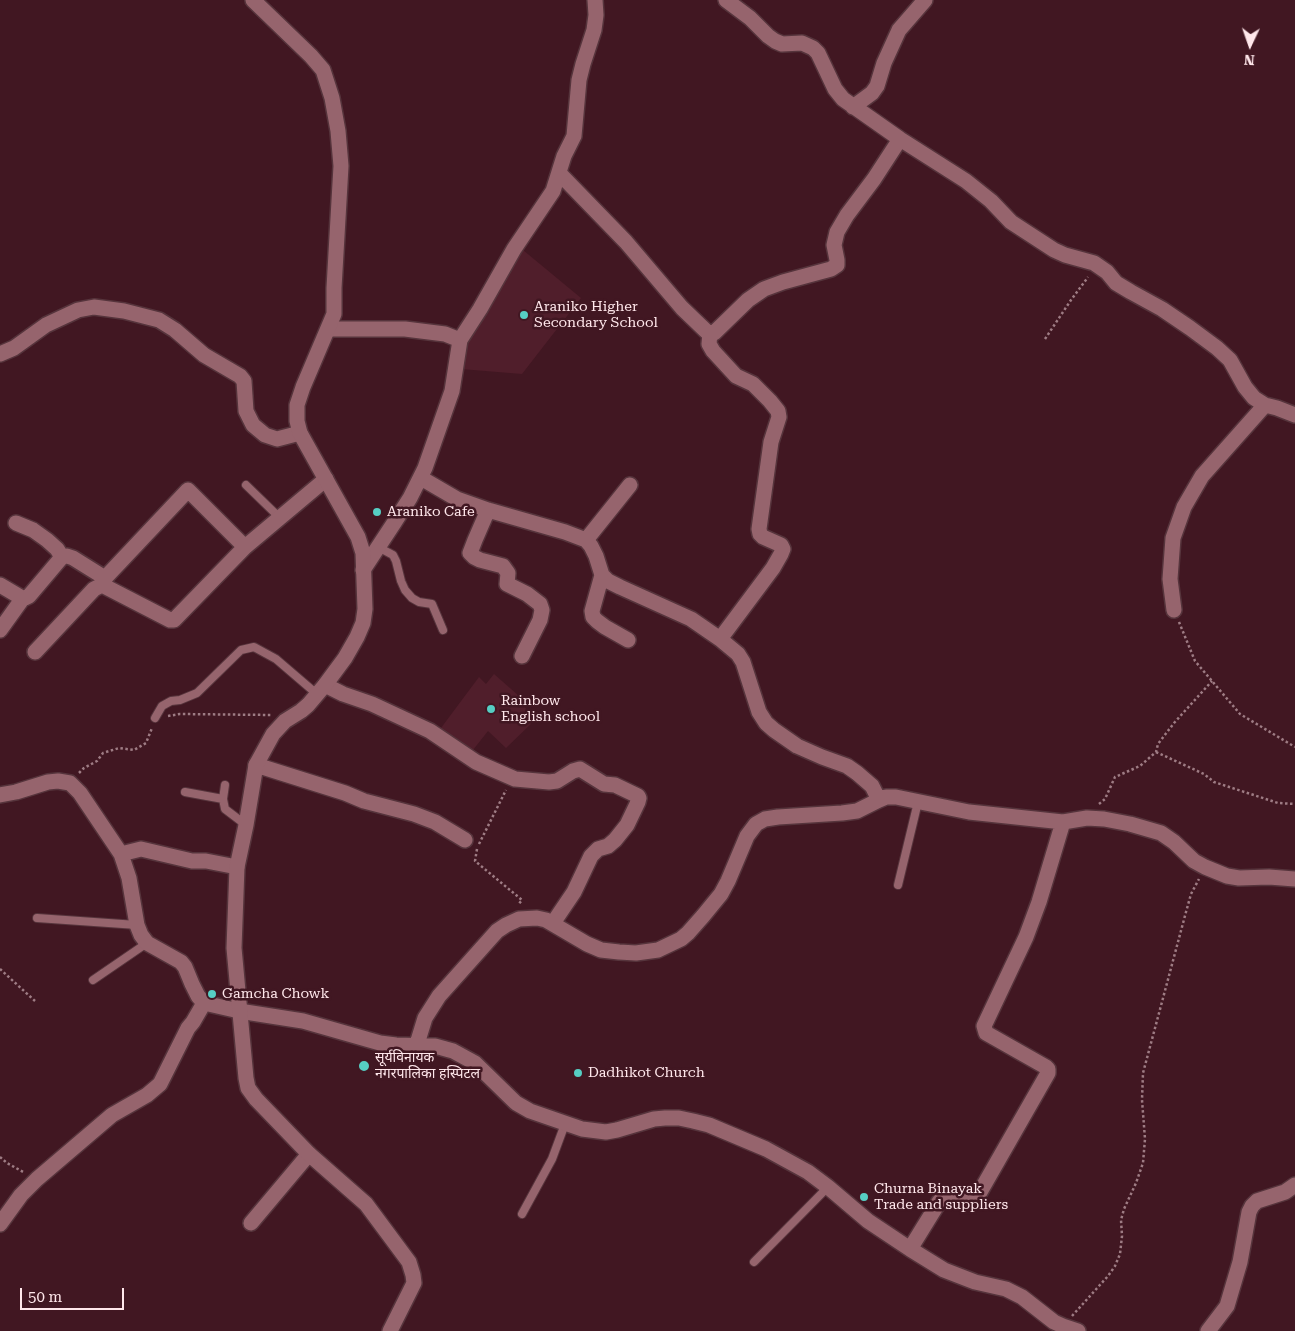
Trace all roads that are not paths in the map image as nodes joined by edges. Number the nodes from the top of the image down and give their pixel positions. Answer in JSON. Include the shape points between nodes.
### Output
{"nodes":[{"id":1,"x":253,"y":0,"type":"edge"},
{"id":2,"x":595,"y":0,"type":"edge"},
{"id":3,"x":726,"y":0,"type":"edge"},
{"id":4,"x":925,"y":0,"type":"edge"},
{"id":5,"x":853,"y":107,"type":"junction"},
{"id":6,"x":900,"y":139,"type":"junction"},
{"id":7,"x":559,"y":173,"type":"junction"},
{"id":8,"x":329,"y":329,"type":"junction"},
{"id":9,"x":710,"y":334,"type":"junction"},
{"id":10,"x":460,"y":340,"type":"junction"},
{"id":11,"x":0,"y":354,"type":"edge"},
{"id":12,"x":1265,"y":405,"type":"junction"},
{"id":13,"x":1295,"y":415,"type":"edge"},
{"id":14,"x":300,"y":433,"type":"junction"},
{"id":15,"x":421,"y":478,"type":"junction"},
{"id":16,"x":326,"y":479,"type":"junction"},
{"id":17,"x":246,"y":485,"type":"dead end"},
{"id":18,"x":630,"y":485,"type":"dead end"},
{"id":19,"x":488,"y":510,"type":"junction"},
{"id":20,"x":280,"y":518,"type":"junction"},
{"id":21,"x":16,"y":523,"type":"dead end"},
{"id":22,"x":586,"y":540,"type":"junction"},
{"id":23,"x":245,"y":547,"type":"junction"},
{"id":24,"x":378,"y":547,"type":"junction"},
{"id":25,"x":62,"y":557,"type":"junction"},
{"id":26,"x":363,"y":570,"type":"junction"},
{"id":27,"x":602,"y":575,"type":"junction"},
{"id":28,"x":105,"y":581,"type":"junction"},
{"id":29,"x":0,"y":584,"type":"edge"},
{"id":30,"x":23,"y":598,"type":"junction"},
{"id":31,"x":1174,"y":610,"type":"road end"},
{"id":32,"x":0,"y":630,"type":"edge"},
{"id":33,"x":443,"y":630,"type":"dead end"},
{"id":34,"x":720,"y":639,"type":"junction"},
{"id":35,"x":628,"y":640,"type":"dead end"},
{"id":36,"x":35,"y":652,"type":"dead end"},
{"id":37,"x":522,"y":656,"type":"dead end"},
{"id":38,"x":322,"y":690,"type":"junction"},
{"id":39,"x":155,"y":718,"type":"road end"},
{"id":40,"x":256,"y":765,"type":"junction"},
{"id":41,"x":225,"y":785,"type":"dead end"},
{"id":42,"x":185,"y":792,"type":"dead end"},
{"id":43,"x":0,"y":795,"type":"edge"},
{"id":44,"x":222,"y":799,"type":"junction"},
{"id":45,"x":879,"y":800,"type":"junction"},
{"id":46,"x":918,"y":802,"type":"junction"},
{"id":47,"x":1063,"y":822,"type":"junction"},
{"id":48,"x":246,"y":825,"type":"junction"},
{"id":49,"x":465,"y":840,"type":"dead end"},
{"id":50,"x":121,"y":854,"type":"junction"},
{"id":51,"x":237,"y":867,"type":"junction"},
{"id":52,"x":1295,"y":879,"type":"edge"},
{"id":53,"x":898,"y":885,"type":"dead end"},
{"id":54,"x":37,"y":918,"type":"dead end"},
{"id":55,"x":553,"y":923,"type":"junction"},
{"id":56,"x":137,"y":926,"type":"junction"},
{"id":57,"x":147,"y":944,"type":"junction"},
{"id":58,"x":93,"y":980,"type":"dead end"},
{"id":59,"x":204,"y":1003,"type":"junction"},
{"id":60,"x":239,"y":1012,"type":"junction"},
{"id":61,"x":417,"y":1044,"type":"junction"},
{"id":62,"x":565,"y":1124,"type":"junction"},
{"id":63,"x":309,"y":1154,"type":"junction"},
{"id":64,"x":1295,"y":1185,"type":"edge"},
{"id":65,"x":828,"y":1187,"type":"junction"},
{"id":66,"x":522,"y":1214,"type":"dead end"},
{"id":67,"x":251,"y":1223,"type":"dead end"},
{"id":68,"x":0,"y":1224,"type":"edge"},
{"id":69,"x":910,"y":1249,"type":"junction"},
{"id":70,"x":754,"y":1262,"type":"dead end"},
{"id":71,"x":390,"y":1331,"type":"edge"},
{"id":72,"x":1078,"y":1331,"type":"edge"},
{"id":73,"x":1208,"y":1331,"type":"edge"}],
"edges":[{"from":1,"to":8,"type":"street","via":[[323,70],[332,98],[341,166],[334,314]]},
{"from":2,"to":7,"type":"street","via":[[594,30],[579,80],[574,136]]},
{"from":3,"to":5,"type":"street","via":[[775,41],[802,43],[813,48],[835,89]]},
{"from":4,"to":5,"type":"street","via":[[899,30],[877,86]]},
{"from":5,"to":6,"type":"street"},
{"from":6,"to":9,"type":"street","via":[[837,232],[834,246],[837,265],[831,270],[764,289]]},
{"from":6,"to":12,"type":"street","via":[[966,181],[1011,222],[1065,255],[1085,260],[1107,272],[1116,283],[1162,309],[1217,348],[1230,360],[1244,388]]},
{"from":7,"to":9,"type":"street","via":[[626,242],[682,308]]},
{"from":7,"to":10,"type":"street","via":[[553,191]]},
{"from":8,"to":10,"type":"street","via":[[405,330],[445,334]]},
{"from":8,"to":14,"type":"street","via":[[297,405]]},
{"from":9,"to":34,"type":"street","via":[[709,344],[713,351],[736,376],[753,384],[778,411],[779,417],[770,442],[759,529],[760,534],[783,549],[773,568]]},
{"from":10,"to":15,"type":"street","via":[[452,391]]},
{"from":11,"to":14,"type":"street","via":[[78,310],[94,307],[159,320],[204,355],[240,376],[244,381],[246,411],[253,425],[266,436],[277,439]]},
{"from":12,"to":13,"type":"street"},
{"from":12,"to":31,"type":"street","via":[[1202,476],[1184,507],[1173,538],[1170,579]]},
{"from":14,"to":16,"type":"street"},
{"from":15,"to":19,"type":"street","via":[[457,499]]},
{"from":15,"to":24,"type":"street"},
{"from":16,"to":20,"type":"street"},
{"from":16,"to":26,"type":"street","via":[[358,537]]},
{"from":17,"to":20,"type":"lane"},
{"from":18,"to":22,"type":"street"},
{"from":19,"to":22,"type":"street"},
{"from":19,"to":37,"type":"street","via":[[470,553],[480,560],[503,566],[508,573],[507,584],[527,594],[540,604],[542,610]]},
{"from":20,"to":23,"type":"street"},
{"from":21,"to":25,"type":"street","via":[[47,540]]},
{"from":22,"to":27,"type":"street"},
{"from":23,"to":28,"type":"street","via":[[174,620],[106,587]]},
{"from":23,"to":28,"type":"street","via":[[188,490]]},
{"from":24,"to":26,"type":"street"},
{"from":24,"to":33,"type":"lane","via":[[393,556],[405,590],[412,598],[432,604]]},
{"from":25,"to":28,"type":"street","via":[[73,558]]},
{"from":25,"to":30,"type":"street","via":[[29,596]]},
{"from":26,"to":38,"type":"street","via":[[365,609],[357,638]]},
{"from":27,"to":34,"type":"street","via":[[608,582],[692,619]]},
{"from":27,"to":35,"type":"street","via":[[592,611],[594,617]]},
{"from":28,"to":36,"type":"street"},
{"from":29,"to":30,"type":"street"},
{"from":30,"to":32,"type":"street"},
{"from":34,"to":45,"type":"street","via":[[743,662],[759,712],[766,723],[797,746],[847,766],[872,786]]},
{"from":38,"to":39,"type":"lane","via":[[254,648],[241,650],[197,694],[162,706]]},
{"from":38,"to":40,"type":"street","via":[[301,711],[284,721],[266,744]]},
{"from":38,"to":55,"type":"street","via":[[380,708],[430,731],[476,762],[512,777],[549,782],[580,769],[604,784],[615,785],[638,796],[627,825],[615,840],[591,856],[574,892]]},
{"from":40,"to":48,"type":"street"},
{"from":40,"to":49,"type":"street","via":[[428,819]]},
{"from":41,"to":44,"type":"lane"},
{"from":42,"to":44,"type":"lane"},
{"from":43,"to":50,"type":"street","via":[[48,782],[70,783]]},
{"from":44,"to":48,"type":"lane","via":[[225,809]]},
{"from":45,"to":46,"type":"street","via":[[896,797]]},
{"from":45,"to":55,"type":"street","via":[[857,811],[778,817],[756,824],[714,904],[681,939],[658,950],[636,953],[601,950]]},
{"from":46,"to":47,"type":"street","via":[[969,812]]},
{"from":46,"to":53,"type":"lane"},
{"from":47,"to":52,"type":"street","via":[[1087,818],[1130,824],[1161,833],[1194,861],[1227,876]]},
{"from":47,"to":69,"type":"street","via":[[1026,937],[984,1026],[986,1033],[1046,1067],[1048,1073],[976,1199],[965,1202],[954,1195],[942,1198]]},
{"from":48,"to":51,"type":"street"},
{"from":50,"to":51,"type":"street","via":[[142,849]]},
{"from":50,"to":56,"type":"street","via":[[129,878]]},
{"from":51,"to":60,"type":"street","via":[[234,948]]},
{"from":54,"to":56,"type":"lane"},
{"from":55,"to":61,"type":"street","via":[[537,918],[519,919],[497,931],[438,996],[424,1018]]},
{"from":56,"to":57,"type":"street"},
{"from":57,"to":58,"type":"lane"},
{"from":57,"to":59,"type":"street","via":[[186,967]]},
{"from":59,"to":60,"type":"street"},
{"from":59,"to":68,"type":"street","via":[[160,1084],[112,1115],[37,1179]]},
{"from":60,"to":61,"type":"street","via":[[302,1022],[380,1042]]},
{"from":60,"to":63,"type":"street","via":[[248,1088]]},
{"from":61,"to":62,"type":"street","via":[[453,1051],[475,1063],[516,1104]]},
{"from":62,"to":65,"type":"street","via":[[606,1132],[654,1119],[693,1120],[766,1149]]},
{"from":62,"to":66,"type":"lane","via":[[552,1159]]},
{"from":63,"to":67,"type":"street"},
{"from":63,"to":71,"type":"street","via":[[366,1204],[409,1262],[414,1283]]},
{"from":64,"to":73,"type":"street","via":[[1252,1206],[1227,1306]]},
{"from":65,"to":69,"type":"street","via":[[868,1222]]},
{"from":65,"to":70,"type":"lane"},
{"from":69,"to":72,"type":"street","via":[[944,1270],[1006,1289],[1054,1322]]}]}
